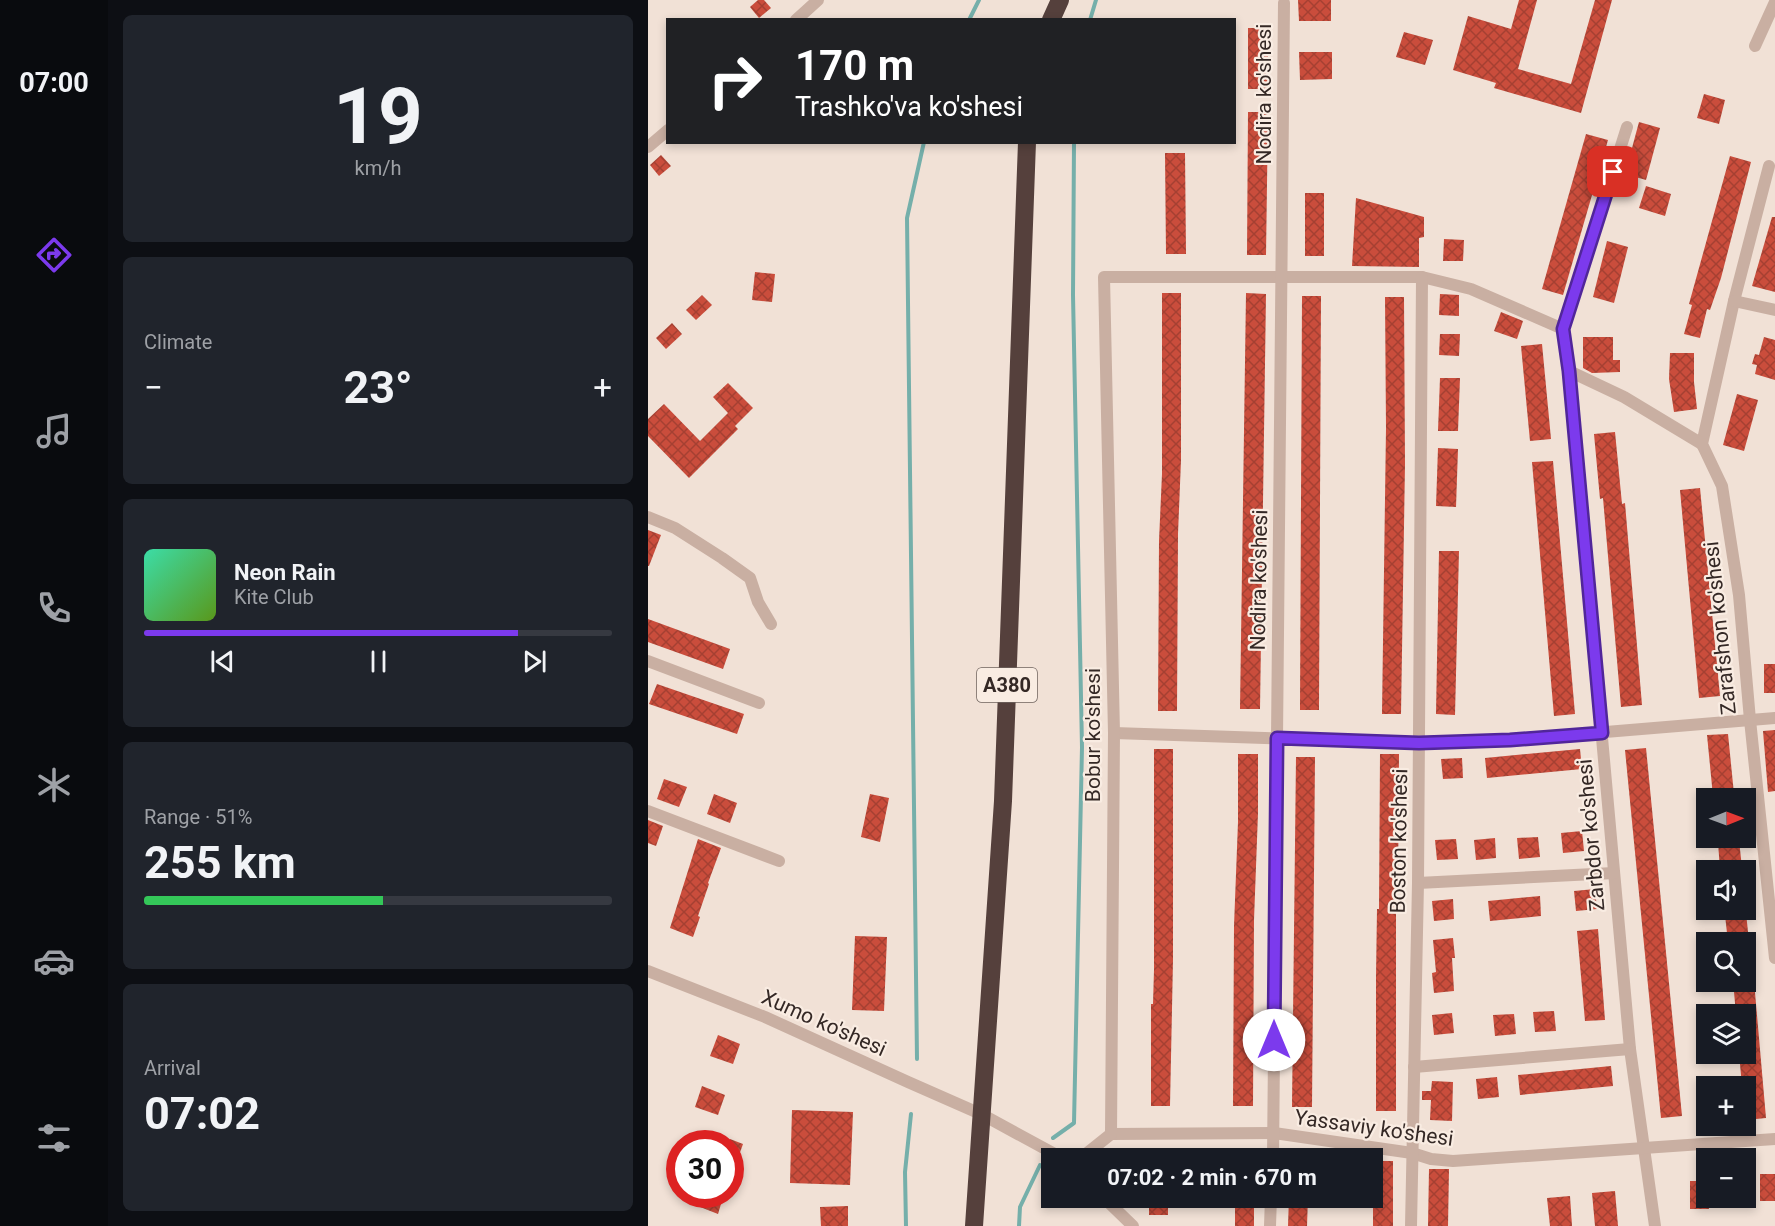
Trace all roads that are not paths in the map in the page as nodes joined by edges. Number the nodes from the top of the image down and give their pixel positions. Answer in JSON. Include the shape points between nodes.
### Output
{"nodes":[{"id":1,"x":819,"y":0,"type":"edge"},
{"id":2,"x":1059,"y":0,"type":"edge"},
{"id":3,"x":1775,"y":2,"type":"edge"},
{"id":4,"x":1284,"y":3,"type":"dead end"},
{"id":5,"x":798,"y":18,"type":"edge"},
{"id":6,"x":1052,"y":18,"type":"edge"},
{"id":7,"x":1755,"y":46,"type":"dead end"},
{"id":8,"x":1627,"y":127,"type":"dead end"},
{"id":9,"x":666,"y":132,"type":"edge"},
{"id":10,"x":1027,"y":144,"type":"edge"},
{"id":11,"x":648,"y":147,"type":"edge"},
{"id":12,"x":1768,"y":166,"type":"dead end"},
{"id":13,"x":1282,"y":276,"type":"junction"},
{"id":14,"x":1422,"y":277,"type":"junction"},
{"id":15,"x":1734,"y":301,"type":"junction"},
{"id":16,"x":1775,"y":310,"type":"edge"},
{"id":17,"x":1563,"y":329,"type":"junction"},
{"id":18,"x":1569,"y":371,"type":"junction"},
{"id":19,"x":1702,"y":444,"type":"junction"},
{"id":20,"x":648,"y":517,"type":"edge"},
{"id":21,"x":771,"y":624,"type":"dead end"},
{"id":22,"x":648,"y":661,"type":"edge"},
{"id":23,"x":759,"y":703,"type":"dead end"},
{"id":24,"x":1775,"y":718,"type":"edge"},
{"id":25,"x":1750,"y":720,"type":"junction"},
{"id":26,"x":1114,"y":733,"type":"junction"},
{"id":27,"x":1602,"y":733,"type":"junction"},
{"id":28,"x":1277,"y":738,"type":"junction"},
{"id":29,"x":1419,"y":743,"type":"junction"},
{"id":30,"x":648,"y":812,"type":"edge"},
{"id":31,"x":779,"y":861,"type":"dead end"},
{"id":32,"x":1614,"y":873,"type":"junction"},
{"id":33,"x":1418,"y":883,"type":"junction"},
{"id":34,"x":1775,"y":958,"type":"edge"},
{"id":35,"x":648,"y":971,"type":"edge"},
{"id":36,"x":1630,"y":1049,"type":"junction"},
{"id":37,"x":1414,"y":1066,"type":"junction"},
{"id":38,"x":983,"y":1115,"type":"junction"},
{"id":39,"x":1274,"y":1133,"type":"junction"},
{"id":40,"x":1111,"y":1134,"type":"junction"},
{"id":41,"x":1775,"y":1138,"type":"edge"},
{"id":42,"x":1044,"y":1148,"type":"edge"},
{"id":43,"x":1094,"y":1148,"type":"edge"},
{"id":44,"x":1273,"y":1148,"type":"edge"},
{"id":45,"x":1645,"y":1149,"type":"junction"},
{"id":46,"x":1412,"y":1153,"type":"junction"},
{"id":47,"x":1114,"y":1208,"type":"edge"},
{"id":48,"x":1271,"y":1208,"type":"edge"},
{"id":49,"x":974,"y":1226,"type":"edge"},
{"id":50,"x":1133,"y":1226,"type":"edge"},
{"id":51,"x":1270,"y":1226,"type":"edge"},
{"id":52,"x":1411,"y":1226,"type":"edge"},
{"id":53,"x":1655,"y":1226,"type":"edge"}],
"edges":[{"from":1,"to":5,"type":"street"},
{"from":2,"to":6,"type":"highway"},
{"from":3,"to":7,"type":"street"},
{"from":4,"to":13,"type":"street","name":"Nodira ko'shesi"},
{"from":8,"to":17,"type":"street","name":"Zarbdor ko'shesi"},
{"from":9,"to":11,"type":"street"},
{"from":10,"to":38,"type":"highway","number":"A380","via":[[1003,801]]},
{"from":12,"to":15,"type":"street"},
{"from":13,"to":14,"type":"street"},
{"from":13,"to":26,"type":"street","name":"Bobur ko'shesi","via":[[1104,277]]},
{"from":13,"to":28,"type":"street","name":"Nodira ko'shesi"},
{"from":14,"to":17,"type":"street","via":[[1471,289]]},
{"from":14,"to":29,"type":"street","name":"Boston ko'shesi"},
{"from":15,"to":16,"type":"street"},
{"from":15,"to":19,"type":"street"},
{"from":17,"to":18,"type":"street","name":"Zarbdor ko'shesi"},
{"from":18,"to":19,"type":"street","via":[[1624,397]]},
{"from":18,"to":27,"type":"street","name":"Zarbdor ko'shesi"},
{"from":19,"to":25,"type":"street","name":"Zarafshon ko'shesi","via":[[1722,486],[1739,595]]},
{"from":20,"to":21,"type":"street","via":[[675,528],[750,578]]},
{"from":22,"to":23,"type":"street"},
{"from":24,"to":25,"type":"street"},
{"from":25,"to":27,"type":"street"},
{"from":25,"to":34,"type":"street","name":"Zarafshon ko'shesi"},
{"from":26,"to":28,"type":"street"},
{"from":26,"to":40,"type":"street","name":"Bobur ko'shesi"},
{"from":27,"to":29,"type":"street"},
{"from":27,"to":32,"type":"street","name":"Zarbdor ko'shesi"},
{"from":28,"to":29,"type":"street"},
{"from":28,"to":39,"type":"street","name":"Nodira ko'shesi"},
{"from":29,"to":33,"type":"street","name":"Boston ko'shesi"},
{"from":30,"to":31,"type":"street"},
{"from":32,"to":33,"type":"street"},
{"from":32,"to":36,"type":"street","name":"Zarbdor ko'shesi"},
{"from":33,"to":37,"type":"street","name":"Boston ko'shesi"},
{"from":35,"to":38,"type":"street","name":"Xumo ko'shesi","via":[[765,1017]]},
{"from":36,"to":37,"type":"street"},
{"from":36,"to":45,"type":"street","name":"Zarbdor ko'shesi"},
{"from":37,"to":46,"type":"street","name":"Boston ko'shesi"},
{"from":38,"to":42,"type":"street","name":"Xumo ko'shesi"},
{"from":38,"to":49,"type":"highway","number":"A380"},
{"from":39,"to":40,"type":"street","name":"Yassaviy ko'shesi"},
{"from":39,"to":44,"type":"street","name":"Nodira ko'shesi"},
{"from":39,"to":46,"type":"street","name":"Yassaviy ko'shesi"},
{"from":40,"to":43,"type":"street"},
{"from":41,"to":45,"type":"street","name":"Yassaviy ko'shesi"},
{"from":45,"to":46,"type":"street","name":"Yassaviy ko'shesi","via":[[1453,1161]]},
{"from":45,"to":53,"type":"street","name":"Zarbdor ko'shesi"},
{"from":46,"to":52,"type":"street","name":"Boston ko'shesi"},
{"from":47,"to":50,"type":"street"},
{"from":48,"to":51,"type":"street"}]}
